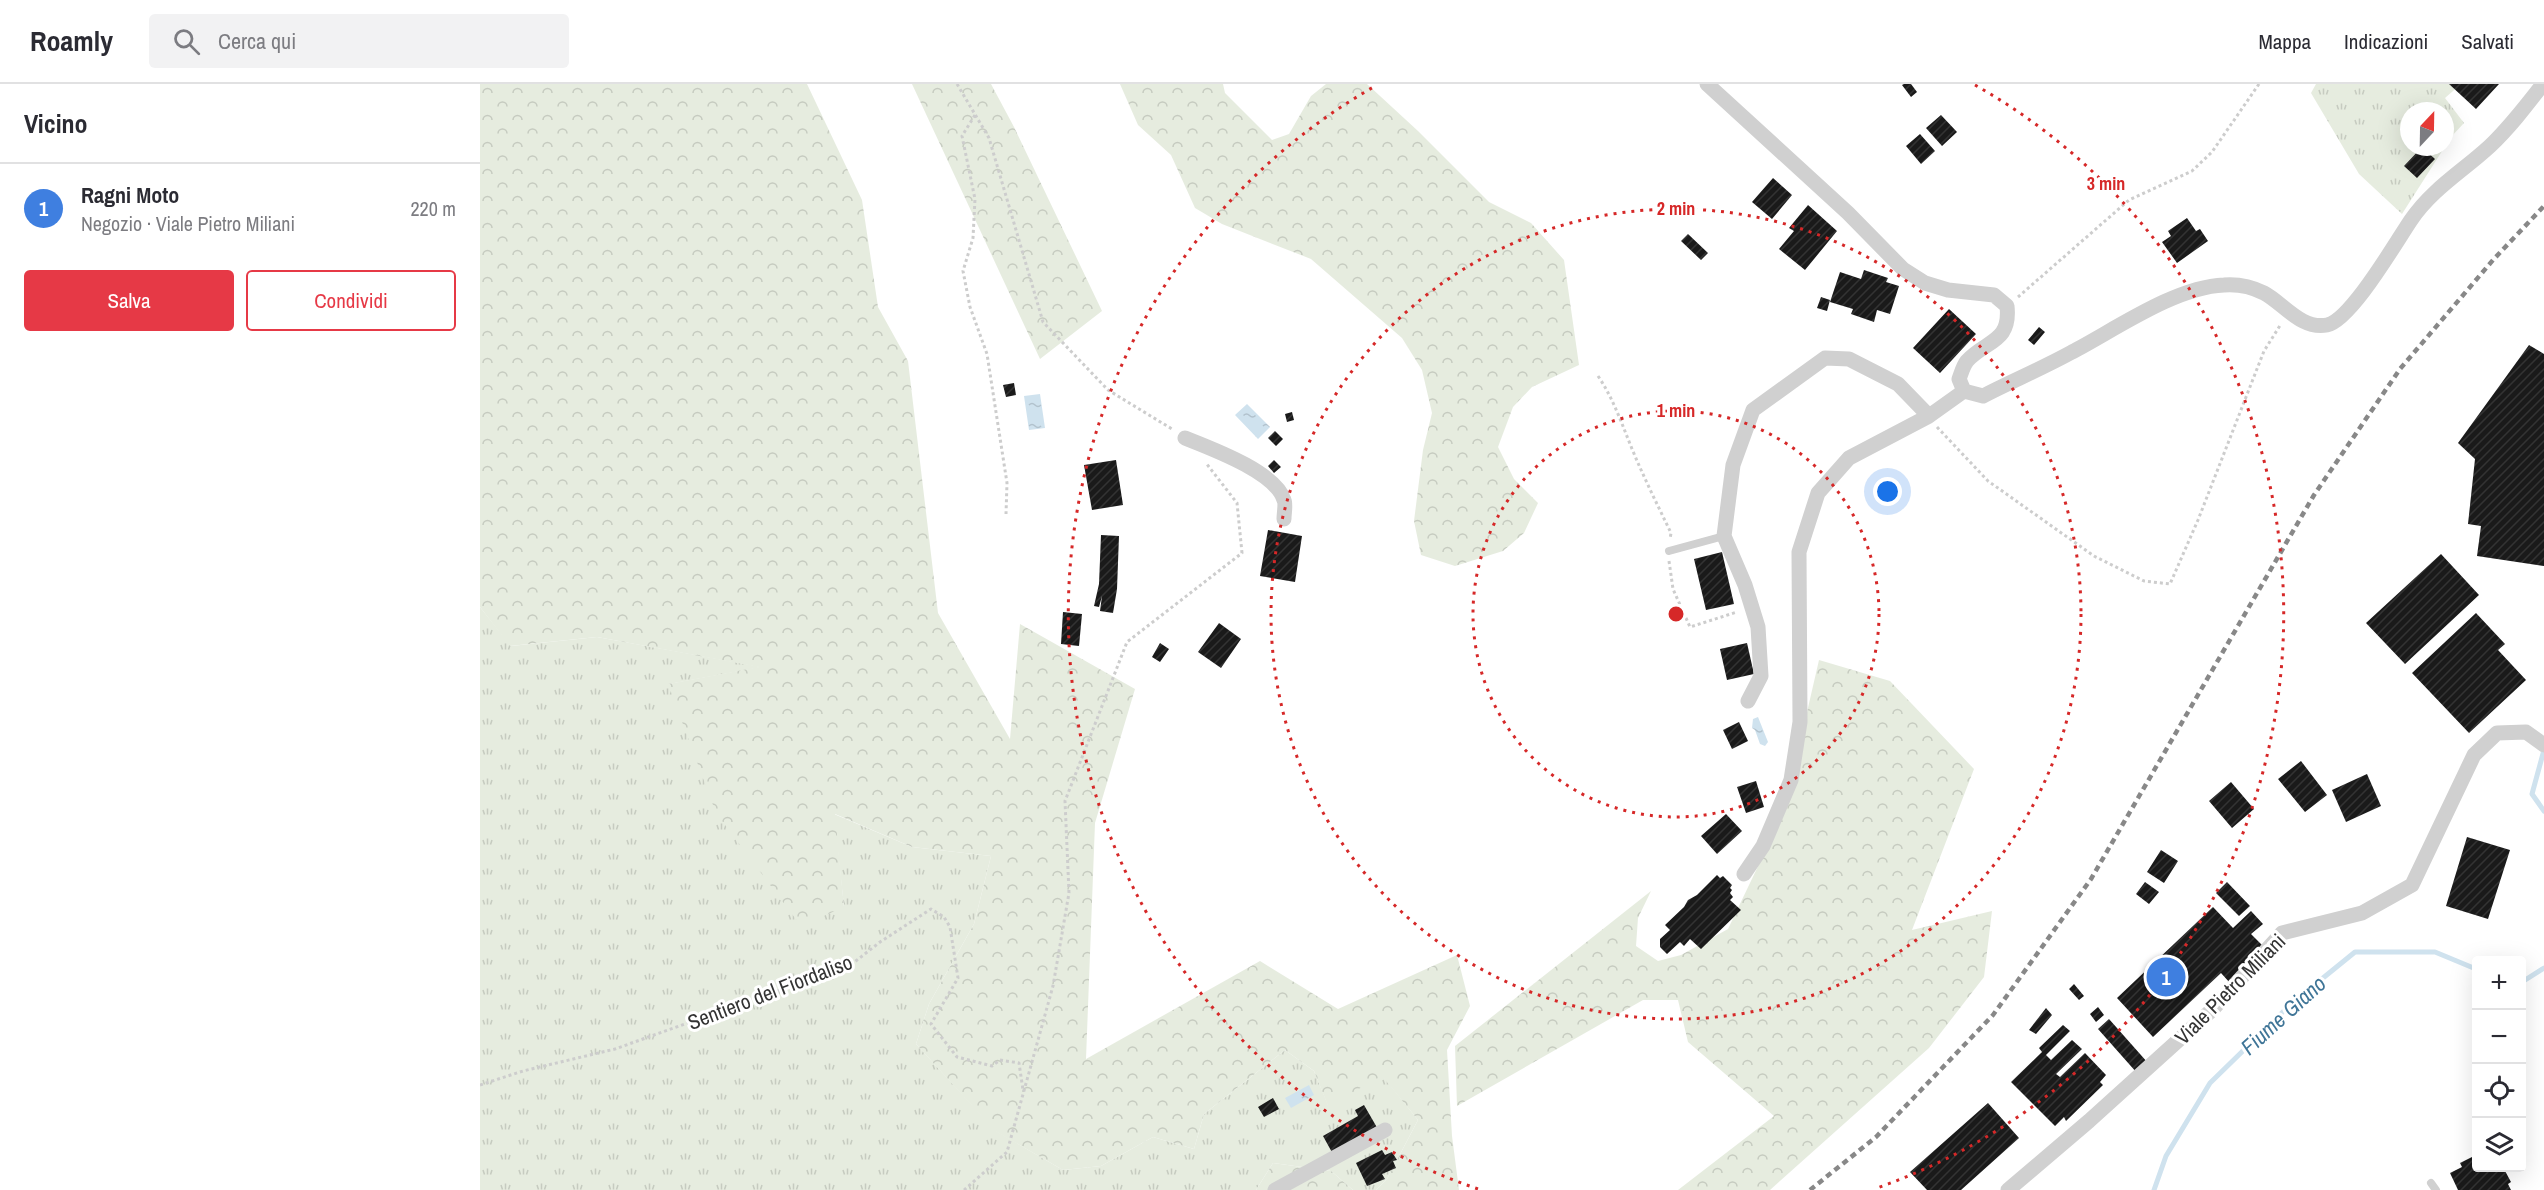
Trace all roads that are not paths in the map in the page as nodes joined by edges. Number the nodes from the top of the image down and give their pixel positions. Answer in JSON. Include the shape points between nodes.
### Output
{"nodes":[{"id":1,"x":1707,"y":84,"type":"edge"},
{"id":2,"x":2543,"y":84,"type":"edge"},
{"id":3,"x":1965,"y":391,"type":"junction"},
{"id":4,"x":1929,"y":416,"type":"junction"},
{"id":5,"x":1185,"y":438,"type":"road end"},
{"id":6,"x":1284,"y":519,"type":"dead end"},
{"id":7,"x":1724,"y":536,"type":"junction"},
{"id":8,"x":1669,"y":550,"type":"road end"},
{"id":9,"x":1748,"y":701,"type":"dead end"},
{"id":10,"x":2544,"y":745,"type":"edge"},
{"id":11,"x":1744,"y":874,"type":"dead end"},
{"id":12,"x":1384,"y":1130,"type":"dead end"},
{"id":13,"x":1275,"y":1190,"type":"edge"},
{"id":14,"x":2008,"y":1190,"type":"edge"}],
"edges":[{"from":1,"to":3,"type":"street","via":[[1904,269],[1925,282],[1948,290],[1994,296],[2007,306],[2009,321],[1997,339],[1967,362],[1959,379]]},
{"from":2,"to":3,"type":"street","via":[[2490,146],[2436,190],[2348,312],[2327,325],[2308,323],[2248,286],[2224,284],[2176,296],[1983,396]]},
{"from":3,"to":4,"type":"street"},
{"from":4,"to":7,"type":"street","via":[[1898,384],[1849,359],[1825,357],[1753,410],[1733,465]]},
{"from":4,"to":11,"type":"street","via":[[1849,458],[1818,493],[1799,552],[1800,722],[1791,780],[1763,846]]},
{"from":5,"to":6,"type":"street","via":[[1246,464],[1274,486],[1284,500]]},
{"from":7,"to":8,"type":"lane"},
{"from":7,"to":9,"type":"street","via":[[1758,627],[1761,676]]},
{"from":10,"to":14,"type":"street","name":"Viale Pietro Miliani","via":[[2526,732],[2497,733],[2474,755],[2412,885],[2362,913],[2282,933],[2213,1009]]},
{"from":12,"to":13,"type":"street"}]}
